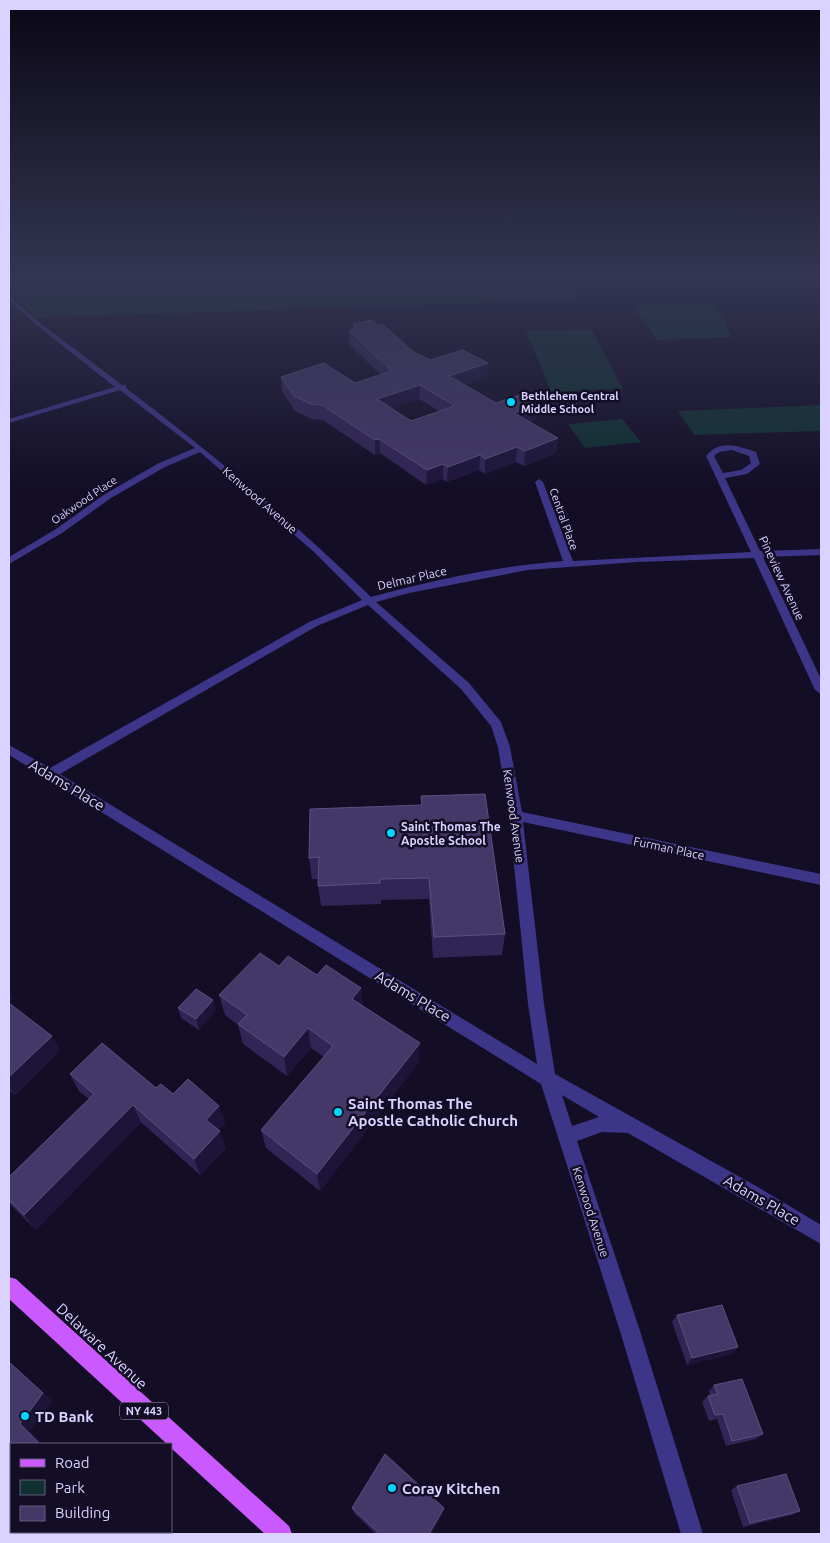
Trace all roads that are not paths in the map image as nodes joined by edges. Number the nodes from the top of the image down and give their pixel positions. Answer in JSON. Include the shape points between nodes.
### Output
{"nodes":[{"id":1,"x":70,"y":348,"type":"edge"},
{"id":2,"x":123,"y":387,"type":"junction"},
{"id":3,"x":9,"y":421,"type":"edge"},
{"id":4,"x":201,"y":449,"type":"junction"},
{"id":5,"x":720,"y":476,"type":"junction"},
{"id":6,"x":540,"y":482,"type":"dead end"},
{"id":7,"x":821,"y":552,"type":"edge"},
{"id":8,"x":757,"y":555,"type":"junction"},
{"id":9,"x":9,"y":561,"type":"edge"},
{"id":10,"x":568,"y":564,"type":"junction"},
{"id":11,"x":369,"y":601,"type":"junction"},
{"id":12,"x":821,"y":690,"type":"edge"},
{"id":13,"x":9,"y":749,"type":"edge"},
{"id":14,"x":50,"y":774,"type":"junction"},
{"id":15,"x":516,"y":816,"type":"junction"},
{"id":16,"x":821,"y":879,"type":"edge"},
{"id":17,"x":548,"y":1079,"type":"junction"},
{"id":18,"x":631,"y":1125,"type":"junction"},
{"id":19,"x":566,"y":1136,"type":"junction"},
{"id":20,"x":821,"y":1235,"type":"edge"},
{"id":21,"x":9,"y":1286,"type":"edge"},
{"id":22,"x":281,"y":1534,"type":"edge"},
{"id":23,"x":692,"y":1534,"type":"edge"}],
"edges":[{"from":1,"to":2,"type":"street","name":"Kenwood Avenue"},
{"from":2,"to":3,"type":"street"},
{"from":2,"to":4,"type":"street","name":"Kenwood Avenue"},
{"from":4,"to":9,"type":"street","name":"Oakwood Place","via":[[108,496],[59,532]]},
{"from":4,"to":11,"type":"street","name":"Kenwood Avenue","via":[[318,551]]},
{"from":5,"to":5,"type":"street","name":"Pineview Avenue","via":[[710,456],[716,450],[732,447],[755,457],[756,464],[749,470]]},
{"from":5,"to":8,"type":"street","name":"Pineview Avenue"},
{"from":6,"to":10,"type":"street","name":"Central Place"},
{"from":7,"to":8,"type":"street","name":"Delmar Place"},
{"from":8,"to":10,"type":"street","name":"Delmar Place"},
{"from":8,"to":12,"type":"street","name":"Pineview Avenue"},
{"from":10,"to":11,"type":"street","name":"Delmar Place","via":[[528,567],[408,590]]},
{"from":11,"to":14,"type":"street","name":"Delmar Place","via":[[313,624]]},
{"from":11,"to":15,"type":"street","name":"Kenwood Avenue","via":[[465,686],[496,725],[504,747]]},
{"from":13,"to":14,"type":"street","name":"Adams Place"},
{"from":14,"to":17,"type":"street","name":"Adams Place"},
{"from":15,"to":16,"type":"street","name":"Furman Place"},
{"from":15,"to":17,"type":"street","name":"Kenwood Avenue","via":[[536,1004]]},
{"from":17,"to":18,"type":"street","name":"Adams Place"},
{"from":17,"to":19,"type":"street","name":"Kenwood Avenue"},
{"from":18,"to":19,"type":"street","via":[[602,1124]]},
{"from":18,"to":20,"type":"street","name":"Adams Place"},
{"from":19,"to":23,"type":"street","name":"Kenwood Avenue"},
{"from":21,"to":22,"type":"main road","name":"Delaware Avenue","number":"NY 443"}]}
